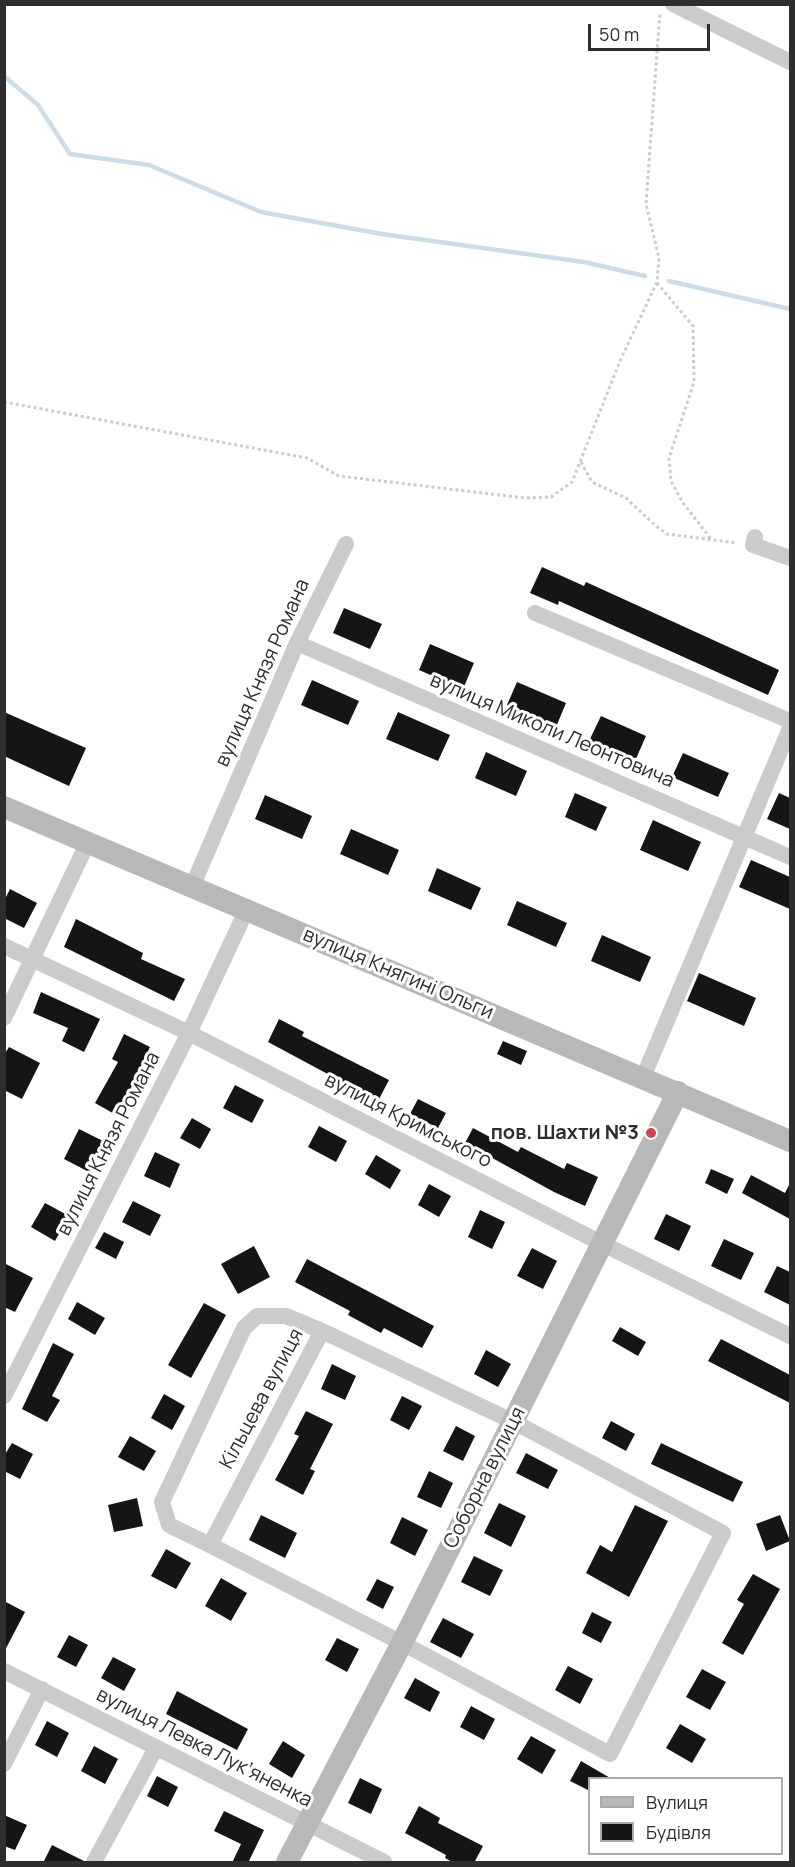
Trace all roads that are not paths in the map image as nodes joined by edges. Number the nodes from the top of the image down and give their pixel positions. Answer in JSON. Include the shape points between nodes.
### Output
{"nodes":[{"id":1,"x":673,"y":4,"type":"edge"},
{"id":2,"x":790,"y":62,"type":"edge"},
{"id":3,"x":754,"y":541,"type":"road end"},
{"id":4,"x":346,"y":544,"type":"dead end"},
{"id":5,"x":790,"y":558,"type":"edge"},
{"id":6,"x":535,"y":613,"type":"dead end"},
{"id":7,"x":297,"y":643,"type":"junction"},
{"id":8,"x":790,"y":721,"type":"edge"},
{"id":9,"x":790,"y":728,"type":"edge"},
{"id":10,"x":4,"y":807,"type":"edge"},
{"id":11,"x":745,"y":837,"type":"junction"},
{"id":12,"x":87,"y":842,"type":"junction"},
{"id":13,"x":790,"y":857,"type":"edge"},
{"id":14,"x":192,"y":887,"type":"junction"},
{"id":15,"x":247,"y":909,"type":"junction"},
{"id":16,"x":4,"y":946,"type":"edge"},
{"id":17,"x":34,"y":960,"type":"junction"},
{"id":18,"x":4,"y":1018,"type":"edge"},
{"id":19,"x":189,"y":1033,"type":"junction"},
{"id":20,"x":642,"y":1080,"type":"junction"},
{"id":21,"x":678,"y":1092,"type":"junction"},
{"id":22,"x":790,"y":1142,"type":"edge"},
{"id":23,"x":601,"y":1243,"type":"junction"},
{"id":24,"x":322,"y":1330,"type":"junction"},
{"id":25,"x":790,"y":1336,"type":"edge"},
{"id":26,"x":4,"y":1396,"type":"edge"},
{"id":27,"x":513,"y":1422,"type":"junction"},
{"id":28,"x":210,"y":1545,"type":"junction"},
{"id":29,"x":402,"y":1643,"type":"junction"},
{"id":30,"x":4,"y":1671,"type":"edge"},
{"id":31,"x":42,"y":1689,"type":"junction"},
{"id":32,"x":156,"y":1749,"type":"junction"},
{"id":33,"x":4,"y":1764,"type":"edge"},
{"id":34,"x":307,"y":1823,"type":"junction"},
{"id":35,"x":94,"y":1863,"type":"edge"},
{"id":36,"x":287,"y":1863,"type":"edge"},
{"id":37,"x":384,"y":1863,"type":"edge"}],
"edges":[{"from":1,"to":2,"type":"street"},
{"from":3,"to":5,"type":"street"},
{"from":4,"to":7,"type":"street","name":"вулиця Князя Романа"},
{"from":6,"to":8,"type":"street"},
{"from":7,"to":11,"type":"street","name":"вулиця Миколи Леонтовича"},
{"from":7,"to":14,"type":"street","name":"вулиця Князя Романа"},
{"from":9,"to":11,"type":"street"},
{"from":10,"to":12,"type":"street","name":"вулиця Княгині Ольги"},
{"from":11,"to":13,"type":"street","name":"вулиця Миколи Леонтовича"},
{"from":11,"to":20,"type":"street"},
{"from":12,"to":14,"type":"street","name":"вулиця Княгині Ольги"},
{"from":12,"to":17,"type":"street"},
{"from":14,"to":15,"type":"street","name":"вулиця Княгині Ольги"},
{"from":15,"to":19,"type":"street","name":"вулиця Князя Романа"},
{"from":15,"to":20,"type":"street","name":"вулиця Княгині Ольги"},
{"from":16,"to":17,"type":"street","name":"вулиця Кримського"},
{"from":17,"to":18,"type":"street"},
{"from":17,"to":19,"type":"street","name":"вулиця Кримського"},
{"from":19,"to":23,"type":"street","name":"вулиця Кримського"},
{"from":19,"to":26,"type":"street","name":"вулиця Князя Романа"},
{"from":20,"to":21,"type":"street","name":"вулиця Княгині Ольги"},
{"from":21,"to":22,"type":"street","name":"вулиця Княгині Ольги"},
{"from":21,"to":23,"type":"street","name":"Соборна вулиця"},
{"from":23,"to":25,"type":"street","name":"вулиця Кримського"},
{"from":23,"to":27,"type":"street","name":"Соборна вулиця"},
{"from":24,"to":27,"type":"street","name":"Кільцева вулиця"},
{"from":24,"to":28,"type":"street","name":"Кільцева вулиця"},
{"from":24,"to":28,"type":"street","via":[[286,1316],[257,1316],[244,1328],[162,1502],[170,1525]]},
{"from":27,"to":29,"type":"street","name":"Соборна вулиця"},
{"from":27,"to":29,"type":"street","name":"Кільцева вулиця","via":[[723,1533],[610,1754]]},
{"from":28,"to":29,"type":"street","name":"Кільцева вулиця"},
{"from":29,"to":34,"type":"street","name":"Соборна вулиця"},
{"from":30,"to":31,"type":"street","name":"вулиця Левка Лукʼяненка"},
{"from":31,"to":32,"type":"street","name":"вулиця Левка Лукʼяненка"},
{"from":31,"to":33,"type":"street"},
{"from":32,"to":34,"type":"street","name":"вулиця Левка Лукʼяненка"},
{"from":32,"to":35,"type":"street"},
{"from":34,"to":36,"type":"street","name":"Соборна вулиця"},
{"from":34,"to":37,"type":"street","name":"вулиця Левка Лукʼяненка"}]}
